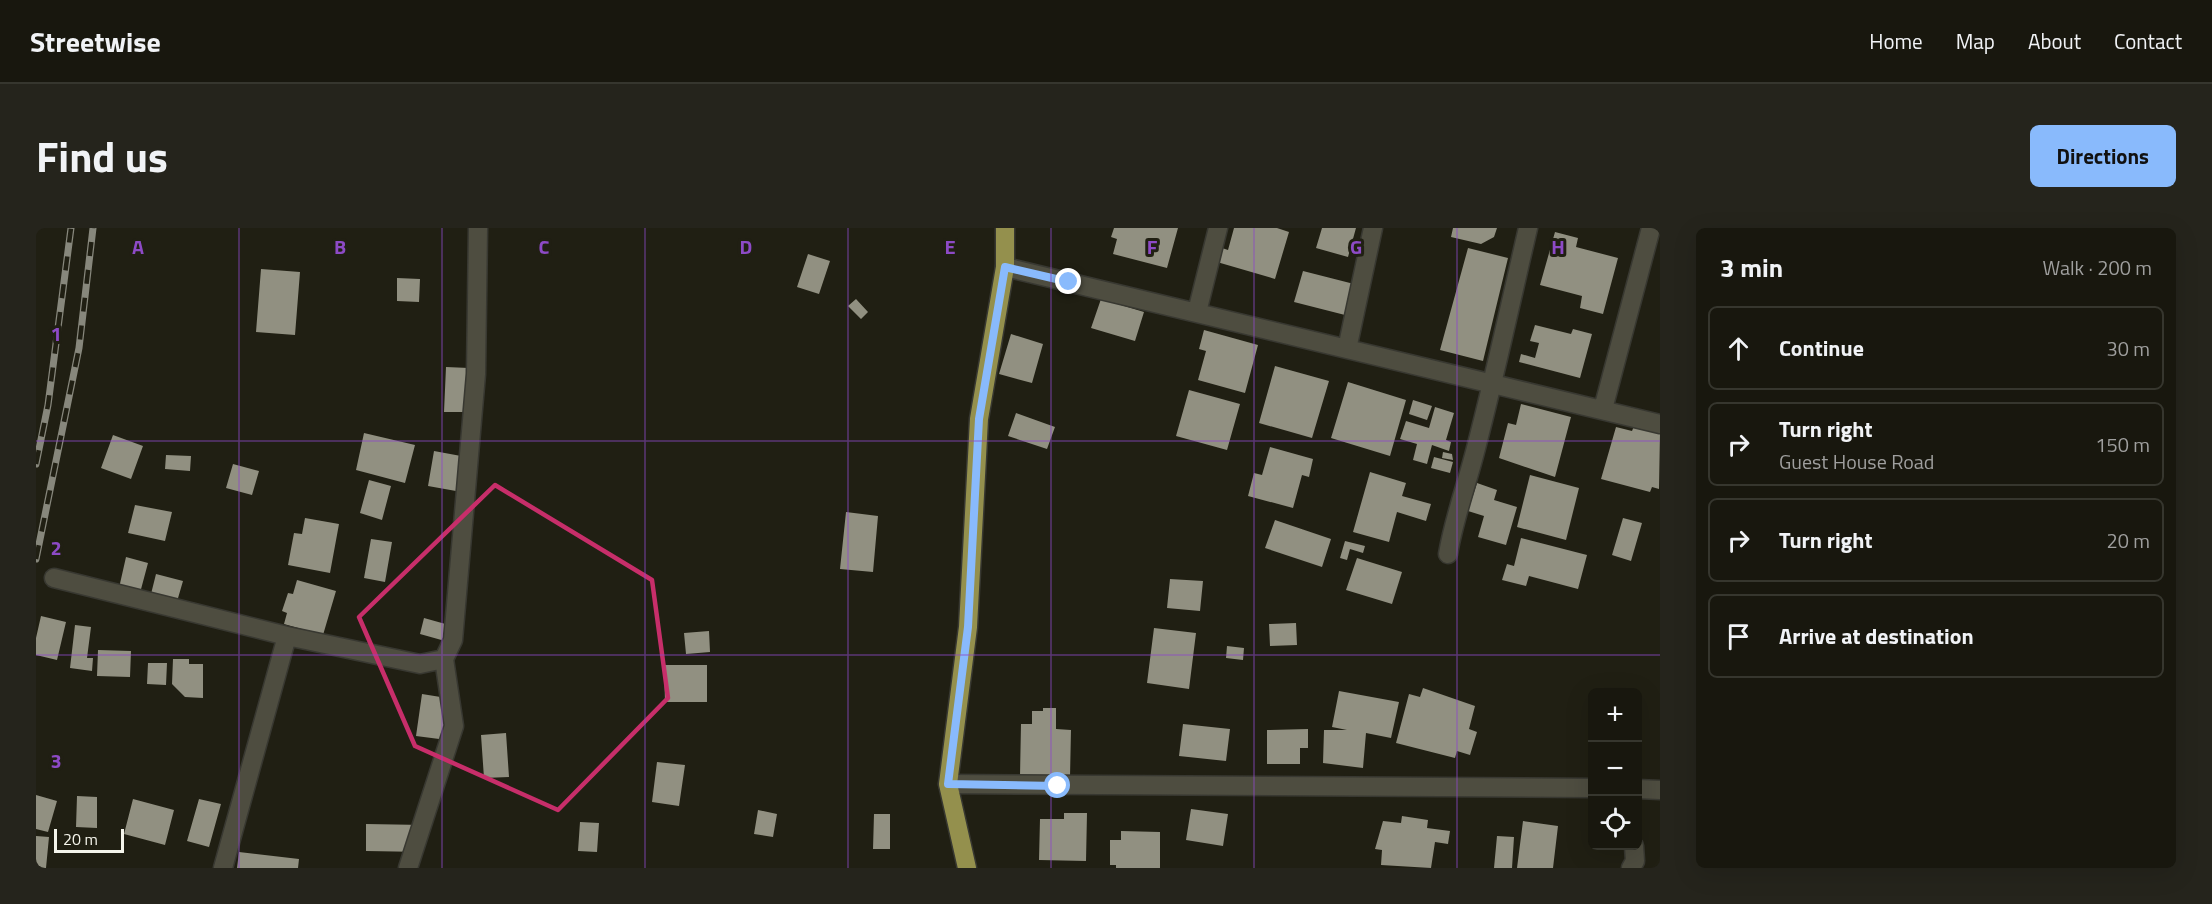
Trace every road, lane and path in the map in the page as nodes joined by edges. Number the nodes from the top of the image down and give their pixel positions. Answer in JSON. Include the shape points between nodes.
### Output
{"nodes":[{"id":1,"x":478,"y":228,"type":"edge"},
{"id":2,"x":1005,"y":228,"type":"edge"},
{"id":3,"x":1218,"y":228,"type":"edge"},
{"id":4,"x":1373,"y":228,"type":"edge"},
{"id":5,"x":1528,"y":228,"type":"edge"},
{"id":6,"x":1651,"y":228,"type":"edge"},
{"id":7,"x":1005,"y":267,"type":"junction"},
{"id":8,"x":1197,"y":312,"type":"junction"},
{"id":9,"x":1347,"y":349,"type":"junction"},
{"id":10,"x":1493,"y":382,"type":"junction"},
{"id":11,"x":1603,"y":409,"type":"junction"},
{"id":12,"x":1660,"y":424,"type":"edge"},
{"id":13,"x":1448,"y":554,"type":"dead end"},
{"id":14,"x":54,"y":578,"type":"dead end"},
{"id":15,"x":287,"y":636,"type":"junction"},
{"id":16,"x":444,"y":659,"type":"junction"},
{"id":17,"x":948,"y":784,"type":"junction"},
{"id":18,"x":1588,"y":788,"type":"edge"},
{"id":19,"x":1642,"y":789,"type":"edge"},
{"id":20,"x":1660,"y":790,"type":"edge"},
{"id":21,"x":1634,"y":850,"type":"edge"},
{"id":22,"x":224,"y":868,"type":"edge"},
{"id":23,"x":408,"y":868,"type":"edge"},
{"id":24,"x":968,"y":868,"type":"edge"},
{"id":25,"x":1631,"y":868,"type":"edge"}],
"edges":[{"from":1,"to":16,"type":"street","via":[[473,410],[453,640]]},
{"from":2,"to":7,"type":"main road"},
{"from":3,"to":8,"type":"street"},
{"from":4,"to":9,"type":"street"},
{"from":5,"to":10,"type":"street"},
{"from":6,"to":11,"type":"street"},
{"from":7,"to":8,"type":"street"},
{"from":7,"to":17,"type":"main road","via":[[979,419],[968,627]]},
{"from":8,"to":9,"type":"street"},
{"from":9,"to":10,"type":"street"},
{"from":10,"to":11,"type":"street"},
{"from":10,"to":13,"type":"street"},
{"from":11,"to":12,"type":"street"},
{"from":14,"to":15,"type":"street"},
{"from":15,"to":16,"type":"street","via":[[420,664]]},
{"from":15,"to":22,"type":"street"},
{"from":16,"to":23,"type":"street","via":[[454,726]]},
{"from":17,"to":18,"type":"street"},
{"from":17,"to":24,"type":"main road"},
{"from":19,"to":20,"type":"street"},
{"from":21,"to":25,"type":"street"}]}
